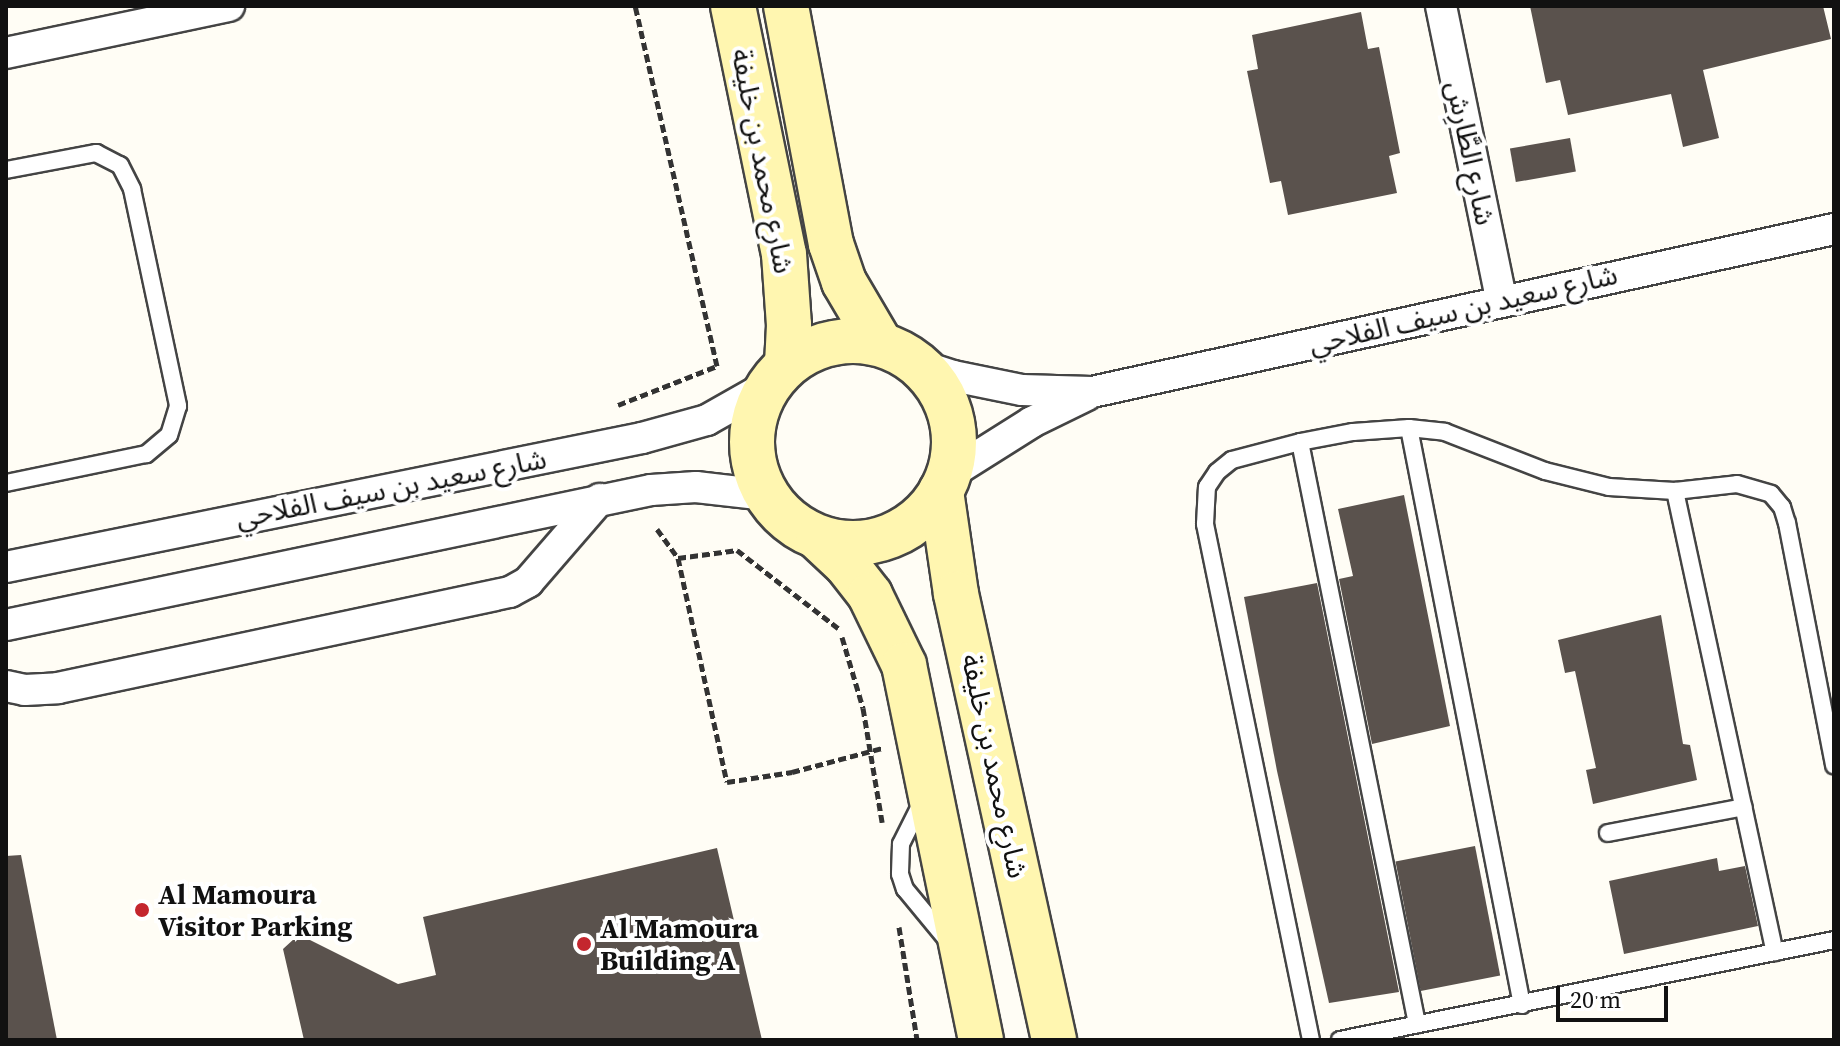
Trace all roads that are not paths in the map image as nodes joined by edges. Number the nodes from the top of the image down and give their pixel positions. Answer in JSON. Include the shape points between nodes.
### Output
{"nodes":[{"id":1,"x":229,"y":6,"type":"edge"},
{"id":2,"x":733,"y":6,"type":"edge"},
{"id":3,"x":786,"y":6,"type":"edge"},
{"id":4,"x":1441,"y":6,"type":"edge"},
{"id":5,"x":6,"y":53,"type":"edge"},
{"id":6,"x":6,"y":170,"type":"edge"},
{"id":7,"x":1834,"y":229,"type":"edge"},
{"id":8,"x":1501,"y":299,"type":"junction"},
{"id":9,"x":880,"y":343,"type":"junction"},
{"id":10,"x":919,"y":365,"type":"junction"},
{"id":11,"x":777,"y":376,"type":"junction"},
{"id":12,"x":1092,"y":392,"type":"junction"},
{"id":13,"x":1409,"y":428,"type":"junction"},
{"id":14,"x":1300,"y":442,"type":"junction"},
{"id":15,"x":6,"y":483,"type":"edge"},
{"id":16,"x":944,"y":483,"type":"junction"},
{"id":17,"x":1675,"y":491,"type":"junction"},
{"id":18,"x":765,"y":495,"type":"junction"},
{"id":19,"x":600,"y":499,"type":"junction"},
{"id":20,"x":818,"y":538,"type":"junction"},
{"id":21,"x":6,"y":567,"type":"edge"},
{"id":22,"x":6,"y":625,"type":"edge"},
{"id":23,"x":6,"y":686,"type":"edge"},
{"id":24,"x":1834,"y":765,"type":"edge"},
{"id":25,"x":1744,"y":807,"type":"junction"},
{"id":26,"x":1608,"y":833,"type":"dead end"},
{"id":27,"x":1834,"y":940,"type":"edge"},
{"id":28,"x":1775,"y":952,"type":"junction"},
{"id":29,"x":1522,"y":1005,"type":"junction"},
{"id":30,"x":1417,"y":1024,"type":"junction"},
{"id":31,"x":981,"y":1040,"type":"edge"},
{"id":32,"x":1054,"y":1040,"type":"edge"},
{"id":33,"x":1311,"y":1040,"type":"edge"},
{"id":34,"x":1340,"y":1040,"type":"edge"}],
"edges":[{"from":1,"to":5,"type":"street"},
{"from":2,"to":11,"type":"main road","name":"شارع محمد بن خليفة","via":[[784,254],[788,292]]},
{"from":3,"to":9,"type":"main road","name":"شارع محمد بن خليفة","via":[[831,244],[844,282]]},
{"from":4,"to":8,"type":"street","name":"شارع الطَّارِش"},
{"from":6,"to":15,"type":"lane","via":[[96,153],[120,165],[132,189],[178,406],[169,435],[146,454]]},
{"from":7,"to":8,"type":"street","name":"شارع سعيد بن سيف الفلاحي"},
{"from":8,"to":12,"type":"street","name":"شارع سعيد بن سيف الفلاحي"},
{"from":9,"to":10,"type":"main road"},
{"from":9,"to":11,"type":"main road","via":[[831,342],[807,351]]},
{"from":10,"to":12,"type":"street","name":"شارع سعيد بن سيف الفلاحي","via":[[1010,388]]},
{"from":10,"to":16,"type":"main road","via":[[939,388],[950,416],[954,446]]},
{"from":11,"to":18,"type":"main road","via":[[753,422],[752,459]]},
{"from":11,"to":21,"type":"street","name":"شارع سعيد بن سيف الفلاحي","via":[[707,420],[642,438]]},
{"from":12,"to":16,"type":"street","name":"شارع سعيد بن سيف الفلاحي","via":[[1032,422]]},
{"from":13,"to":14,"type":"lane"},
{"from":13,"to":17,"type":"lane","via":[[1445,432],[1577,480]]},
{"from":13,"to":29,"type":"lane"},
{"from":14,"to":30,"type":"lane"},
{"from":14,"to":33,"type":"lane","via":[[1232,460],[1207,487],[1203,506]]},
{"from":16,"to":20,"type":"main road","via":[[924,514],[901,531],[860,542]]},
{"from":16,"to":32,"type":"main road","name":"شارع محمد بن خليفة","via":[[956,594]]},
{"from":17,"to":24,"type":"lane","via":[[1737,484],[1771,494],[1782,507]]},
{"from":17,"to":25,"type":"lane"},
{"from":18,"to":19,"type":"street","name":"شارع سعيد بن سيف الفلاحي","via":[[696,487]]},
{"from":18,"to":20,"type":"main road","via":[[788,521]]},
{"from":19,"to":22,"type":"street","name":"شارع سعيد بن سيف الفلاحي"},
{"from":19,"to":23,"type":"street","via":[[528,582],[510,592],[71,685],[25,690]]},
{"from":20,"to":31,"type":"main road","via":[[870,595],[904,665]]},
{"from":25,"to":26,"type":"lane"},
{"from":25,"to":28,"type":"lane"},
{"from":27,"to":28,"type":"lane"},
{"from":28,"to":29,"type":"lane"},
{"from":29,"to":30,"type":"lane"},
{"from":30,"to":34,"type":"lane"}]}
